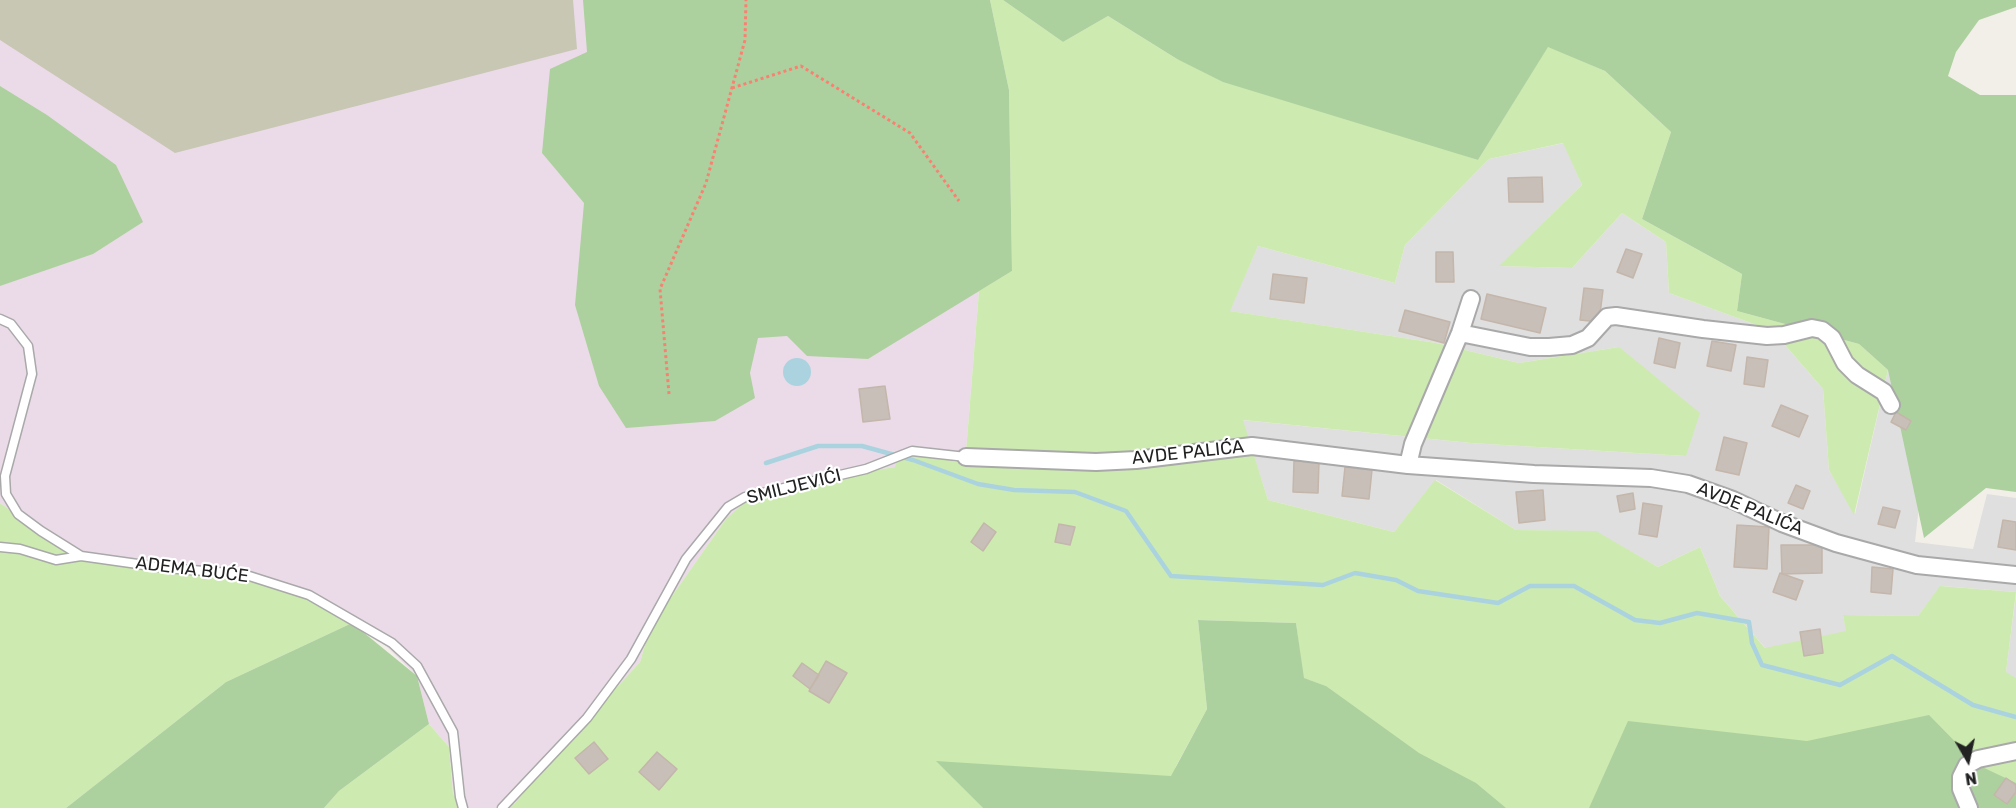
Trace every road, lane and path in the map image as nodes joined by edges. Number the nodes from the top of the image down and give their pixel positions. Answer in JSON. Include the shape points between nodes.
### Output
{"nodes":[{"id":1,"x":746,"y":0,"type":"edge"},
{"id":2,"x":732,"y":88,"type":"junction"},
{"id":3,"x":959,"y":201,"type":"dead end"},
{"id":4,"x":1471,"y":299,"type":"dead end"},
{"id":5,"x":0,"y":319,"type":"edge"},
{"id":6,"x":1460,"y":333,"type":"junction"},
{"id":7,"x":669,"y":394,"type":"dead end"},
{"id":8,"x":1891,"y":405,"type":"dead end"},
{"id":9,"x":966,"y":458,"type":"joint"},
{"id":10,"x":1408,"y":465,"type":"junction"},
{"id":11,"x":0,"y":547,"type":"edge"},
{"id":12,"x":81,"y":556,"type":"junction"},
{"id":13,"x":2016,"y":575,"type":"edge"},
{"id":14,"x":2016,"y":751,"type":"edge"},
{"id":15,"x":463,"y":808,"type":"edge"},
{"id":16,"x":502,"y":808,"type":"edge"},
{"id":17,"x":1969,"y":808,"type":"edge"}],
"edges":[{"from":1,"to":2,"type":"path","via":[[745,40]]},
{"from":2,"to":3,"type":"path","via":[[801,66],[910,133]]},
{"from":2,"to":7,"type":"path","via":[[706,183],[660,289]]},
{"from":4,"to":6,"type":"street"},
{"from":5,"to":12,"type":"lane","name":"ADEMA BUĆE","via":[[11,324],[28,346],[32,374],[5,476],[6,494],[18,514]]},
{"from":6,"to":8,"type":"street","via":[[1549,347],[1572,345],[1588,338],[1607,317],[1616,316],[1767,336],[1812,328],[1832,338],[1845,363],[1884,392]]},
{"from":6,"to":10,"type":"street","via":[[1413,444]]},
{"from":9,"to":10,"type":"street","name":"AVDE PALIĆA","via":[[1096,462],[1252,446]]},
{"from":9,"to":16,"type":"lane","name":"SMILJEVIĆI","via":[[912,451],[866,469],[745,498],[728,507],[686,559],[631,659],[587,718]]},
{"from":10,"to":13,"type":"street","name":"AVDE PALIĆA","via":[[1651,478],[1688,484],[1836,543],[1917,565]]},
{"from":11,"to":12,"type":"lane","via":[[56,560]]},
{"from":12,"to":15,"type":"lane","name":"ADEMA BUĆE","via":[[243,574],[309,595],[392,643],[417,666],[453,732]]},
{"from":14,"to":17,"type":"street","via":[[1967,765],[1961,789]]}]}
